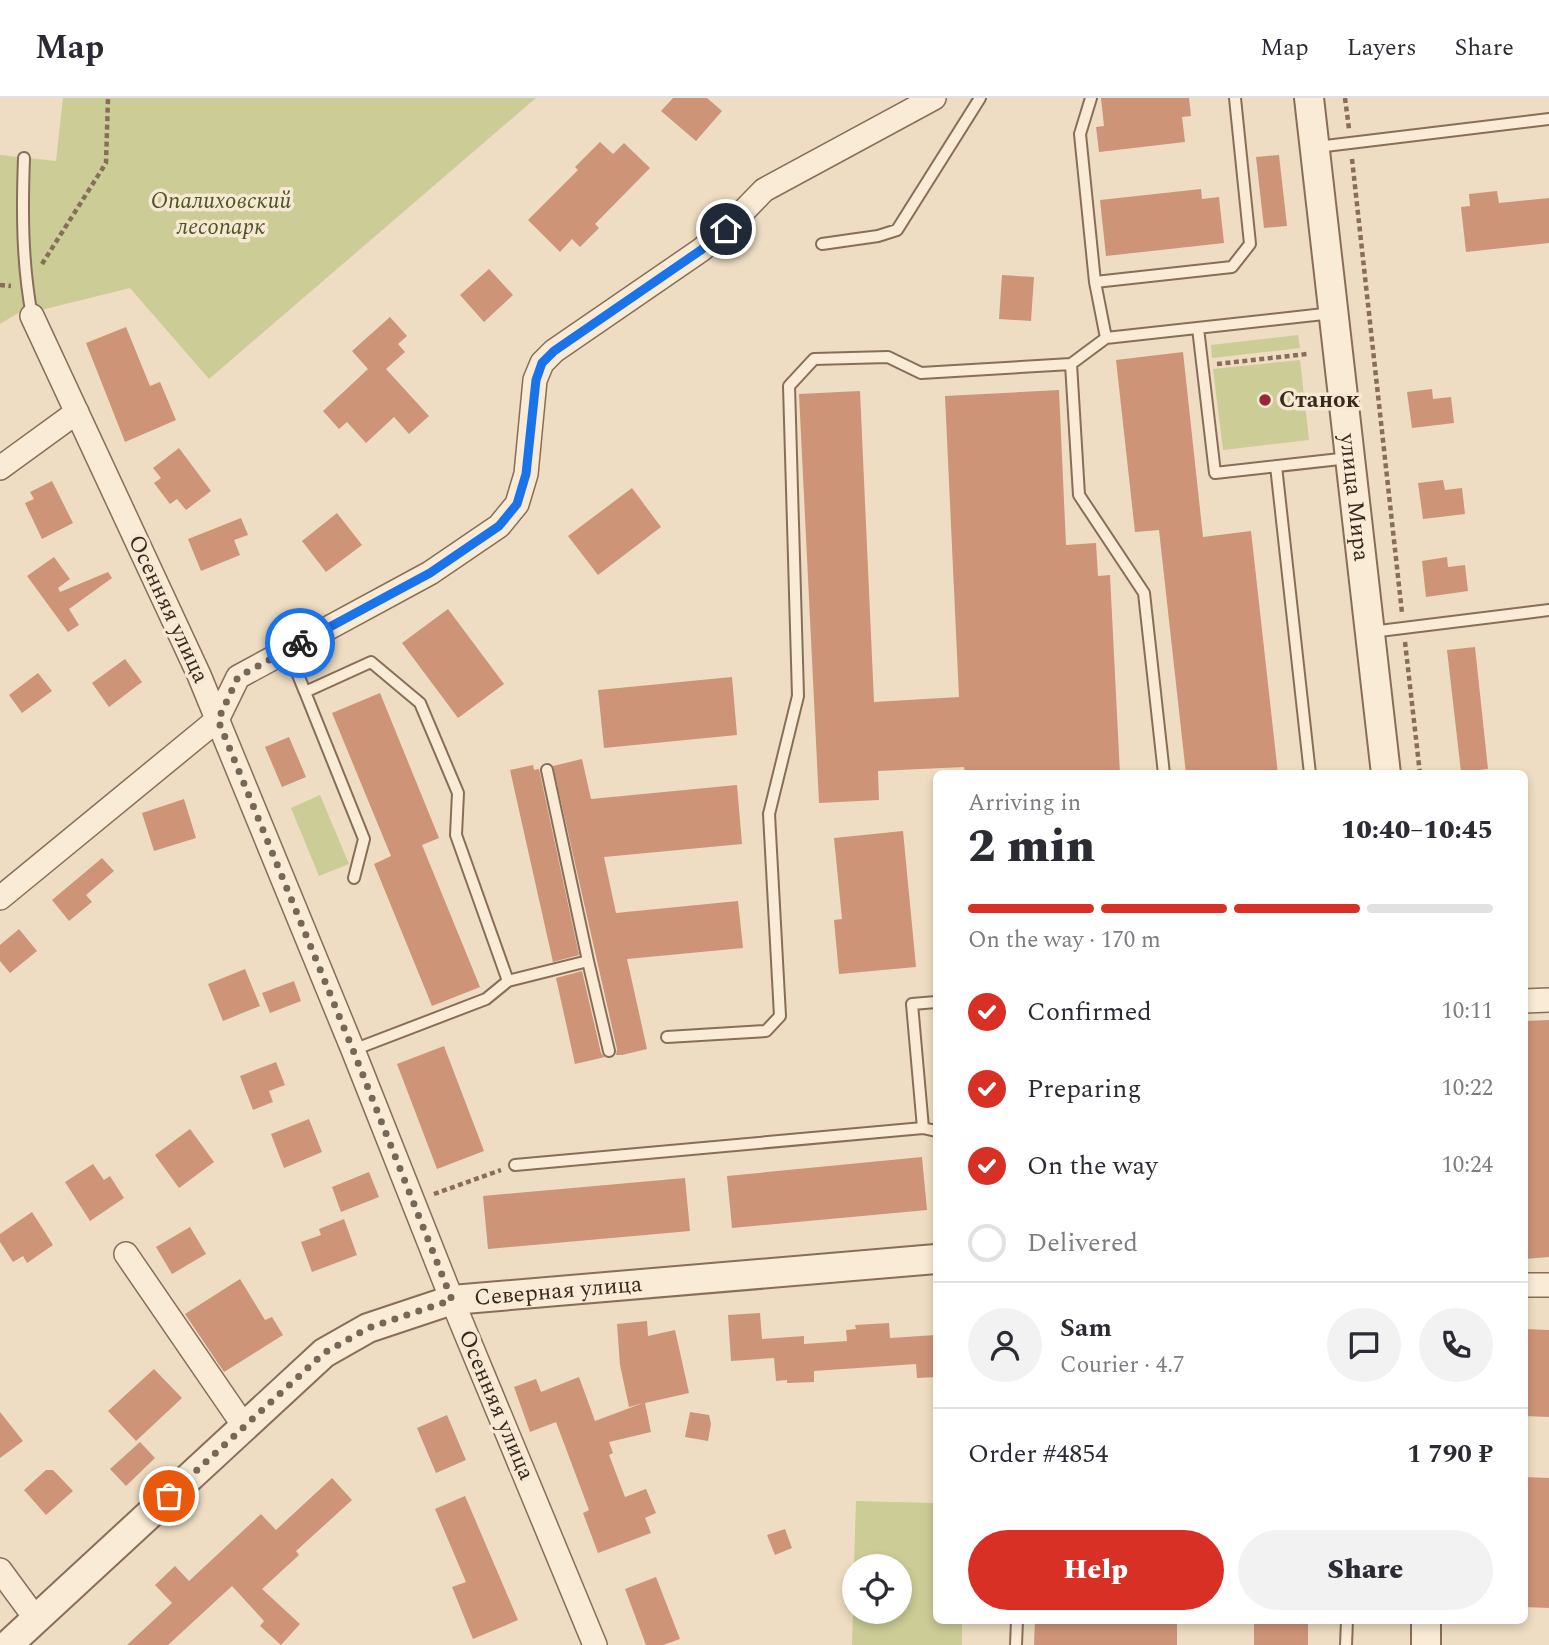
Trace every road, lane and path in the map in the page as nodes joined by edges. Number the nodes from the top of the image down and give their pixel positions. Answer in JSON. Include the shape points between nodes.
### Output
{"nodes":[{"id":1,"x":108,"y":98,"type":"edge"},
{"id":2,"x":934,"y":98,"type":"edge"},
{"id":3,"x":980,"y":98,"type":"edge"},
{"id":4,"x":1091,"y":98,"type":"edge"},
{"id":5,"x":1235,"y":98,"type":"edge"},
{"id":6,"x":1309,"y":98,"type":"edge"},
{"id":7,"x":1345,"y":98,"type":"edge"},
{"id":8,"x":1549,"y":119,"type":"edge"},
{"id":9,"x":1350,"y":143,"type":"junction"},
{"id":10,"x":1314,"y":148,"type":"junction"},
{"id":11,"x":23,"y":158,"type":"dead end"},
{"id":12,"x":822,"y":244,"type":"dead end"},
{"id":13,"x":1095,"y":282,"type":"junction"},
{"id":14,"x":27,"y":288,"type":"junction"},
{"id":15,"x":1333,"y":313,"type":"junction"},
{"id":16,"x":32,"y":316,"type":"joint"},
{"id":17,"x":1198,"y":328,"type":"junction"},
{"id":18,"x":1106,"y":338,"type":"junction"},
{"id":19,"x":1307,"y":354,"type":"dead end"},
{"id":20,"x":1072,"y":364,"type":"junction"},
{"id":21,"x":1203,"y":366,"type":"junction"},
{"id":22,"x":77,"y":412,"type":"junction"},
{"id":23,"x":1350,"y":457,"type":"junction"},
{"id":24,"x":1276,"y":466,"type":"junction"},
{"id":25,"x":0,"y":468,"type":"edge"},
{"id":26,"x":1549,"y":610,"type":"edge"},
{"id":27,"x":1403,"y":628,"type":"junction"},
{"id":28,"x":1369,"y":632,"type":"junction"},
{"id":29,"x":288,"y":650,"type":"junction"},
{"id":30,"x":305,"y":692,"type":"junction"},
{"id":31,"x":218,"y":720,"type":"junction"},
{"id":32,"x":547,"y":770,"type":"dead end"},
{"id":33,"x":1164,"y":770,"type":"edge"},
{"id":34,"x":1310,"y":770,"type":"edge"},
{"id":35,"x":1386,"y":770,"type":"edge"},
{"id":36,"x":1420,"y":770,"type":"edge"},
{"id":37,"x":354,"y":878,"type":"dead end"},
{"id":38,"x":0,"y":898,"type":"edge"},
{"id":39,"x":588,"y":961,"type":"junction"},
{"id":40,"x":508,"y":981,"type":"junction"},
{"id":41,"x":1549,"y":1000,"type":"edge"},
{"id":42,"x":1528,"y":1001,"type":"edge"},
{"id":43,"x":933,"y":1002,"type":"edge"},
{"id":44,"x":667,"y":1037,"type":"dead end"},
{"id":45,"x":353,"y":1050,"type":"junction"},
{"id":46,"x":609,"y":1051,"type":"dead end"},
{"id":47,"x":923,"y":1128,"type":"junction"},
{"id":48,"x":933,"y":1130,"type":"edge"},
{"id":49,"x":515,"y":1165,"type":"joint"},
{"id":50,"x":413,"y":1201,"type":"junction"},
{"id":51,"x":126,"y":1254,"type":"dead end"},
{"id":52,"x":933,"y":1259,"type":"edge"},
{"id":53,"x":1528,"y":1285,"type":"edge"},
{"id":54,"x":1549,"y":1286,"type":"edge"},
{"id":55,"x":452,"y":1300,"type":"junction"},
{"id":56,"x":244,"y":1426,"type":"junction"},
{"id":57,"x":0,"y":1570,"type":"edge"},
{"id":58,"x":36,"y":1619,"type":"junction"},
{"id":59,"x":1017,"y":1624,"type":"edge"},
{"id":60,"x":1347,"y":1624,"type":"edge"},
{"id":61,"x":1426,"y":1624,"type":"edge"},
{"id":62,"x":8,"y":1645,"type":"edge"},
{"id":63,"x":595,"y":1645,"type":"edge"},
{"id":64,"x":1016,"y":1645,"type":"edge"},
{"id":65,"x":1346,"y":1645,"type":"edge"},
{"id":66,"x":1426,"y":1645,"type":"edge"}],
"edges":[{"from":1,"to":14,"type":"path","via":[[106,163]]},
{"from":2,"to":29,"type":"street","via":[[764,190],[701,250],[554,351],[542,363],[536,380],[526,474],[517,504],[499,526],[430,573]]},
{"from":3,"to":12,"type":"lane","via":[[897,230]]},
{"from":4,"to":13,"type":"lane","via":[[1080,134]]},
{"from":5,"to":13,"type":"lane","via":[[1250,244],[1232,267]]},
{"from":6,"to":10,"type":"street","name":"улица Мира"},
{"from":7,"to":9,"type":"path"},
{"from":8,"to":9,"type":"lane"},
{"from":9,"to":10,"type":"lane"},
{"from":9,"to":27,"type":"path"},
{"from":10,"to":15,"type":"street","name":"улица Мира"},
{"from":11,"to":14,"type":"lane"},
{"from":13,"to":18,"type":"lane"},
{"from":14,"to":16,"type":"lane"},
{"from":15,"to":17,"type":"lane"},
{"from":15,"to":23,"type":"street","name":"улица Мира"},
{"from":16,"to":22,"type":"street","name":"Осенняя улица"},
{"from":17,"to":18,"type":"lane"},
{"from":17,"to":21,"type":"lane"},
{"from":18,"to":20,"type":"lane"},
{"from":19,"to":21,"type":"path"},
{"from":20,"to":33,"type":"lane","via":[[1079,495],[1144,593]]},
{"from":20,"to":44,"type":"lane","via":[[921,373],[888,357],[814,359],[789,386],[798,696],[769,814],[780,1016],[766,1031]]},
{"from":21,"to":24,"type":"lane","via":[[1215,472]]},
{"from":22,"to":25,"type":"street"},
{"from":22,"to":31,"type":"street","name":"Осенняя улица"},
{"from":23,"to":24,"type":"lane"},
{"from":23,"to":28,"type":"street","name":"улица Мира"},
{"from":24,"to":34,"type":"lane"},
{"from":26,"to":27,"type":"lane"},
{"from":27,"to":28,"type":"lane"},
{"from":27,"to":36,"type":"path"},
{"from":28,"to":35,"type":"street","name":"улица Мира"},
{"from":29,"to":30,"type":"lane"},
{"from":29,"to":31,"type":"street","via":[[238,677]]},
{"from":30,"to":37,"type":"lane","via":[[364,839]]},
{"from":30,"to":40,"type":"lane","via":[[372,662],[420,703],[458,793],[456,835]]},
{"from":31,"to":38,"type":"street"},
{"from":31,"to":45,"type":"street","name":"Осенняя улица"},
{"from":32,"to":39,"type":"lane"},
{"from":39,"to":40,"type":"lane"},
{"from":39,"to":46,"type":"lane"},
{"from":40,"to":45,"type":"lane","via":[[486,999]]},
{"from":41,"to":42,"type":"street"},
{"from":43,"to":47,"type":"lane","via":[[912,1004]]},
{"from":45,"to":50,"type":"street","name":"Осенняя улица"},
{"from":47,"to":48,"type":"lane"},
{"from":47,"to":49,"type":"lane"},
{"from":49,"to":50,"type":"path"},
{"from":50,"to":55,"type":"street","name":"Осенняя улица"},
{"from":51,"to":56,"type":"street"},
{"from":52,"to":55,"type":"street","name":"Северная улица"},
{"from":53,"to":54,"type":"street"},
{"from":55,"to":56,"type":"street","name":"Северная улица","via":[[368,1328],[324,1353]]},
{"from":55,"to":63,"type":"street","name":"Осенняя улица"},
{"from":56,"to":58,"type":"street","name":"Северная улица"},
{"from":57,"to":58,"type":"street"},
{"from":58,"to":62,"type":"street","name":"Северная улица"},
{"from":59,"to":64,"type":"lane"},
{"from":60,"to":65,"type":"lane"},
{"from":61,"to":66,"type":"street"}]}
